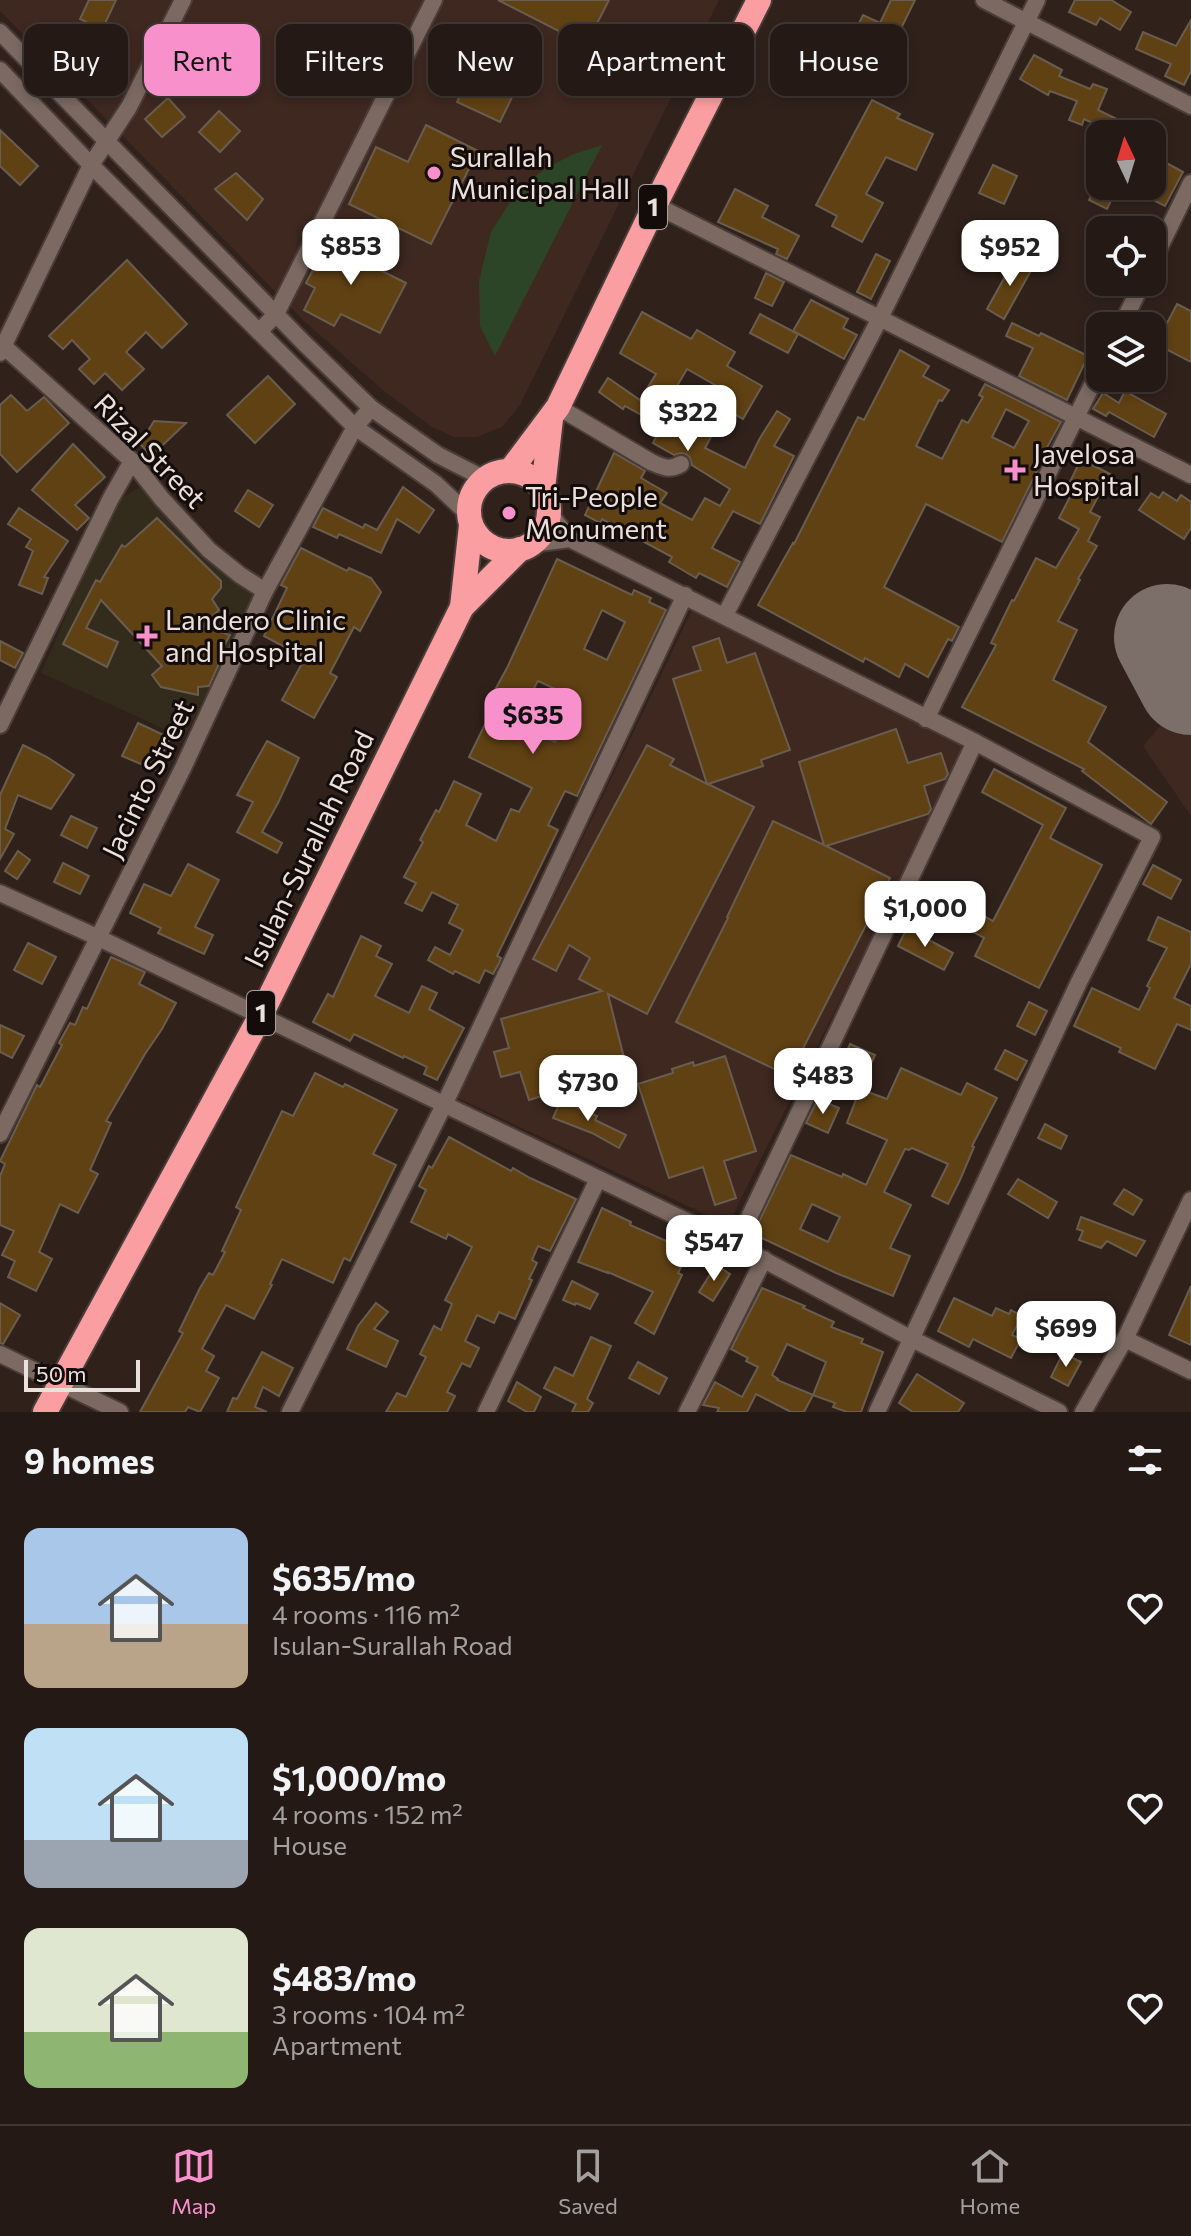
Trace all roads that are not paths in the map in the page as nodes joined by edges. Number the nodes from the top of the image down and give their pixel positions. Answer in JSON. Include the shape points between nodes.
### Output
{"nodes":[{"id":1,"x":183,"y":0,"type":"edge"},
{"id":2,"x":434,"y":0,"type":"edge"},
{"id":3,"x":759,"y":0,"type":"edge"},
{"id":4,"x":984,"y":0,"type":"edge"},
{"id":5,"x":1037,"y":0,"type":"edge"},
{"id":6,"x":1026,"y":21,"type":"junction"},
{"id":7,"x":0,"y":32,"type":"edge"},
{"id":8,"x":0,"y":70,"type":"edge"},
{"id":9,"x":1191,"y":106,"type":"edge"},
{"id":10,"x":108,"y":140,"type":"junction"},
{"id":11,"x":91,"y":165,"type":"junction"},
{"id":12,"x":1191,"y":183,"type":"edge"},
{"id":13,"x":655,"y":205,"type":"junction"},
{"id":14,"x":1166,"y":234,"type":"edge"},
{"id":15,"x":276,"y":314,"type":"junction"},
{"id":16,"x":879,"y":320,"type":"junction"},
{"id":17,"x":259,"y":332,"type":"junction"},
{"id":18,"x":1,"y":348,"type":"edge"},
{"id":19,"x":1088,"y":392,"type":"edge"},
{"id":20,"x":371,"y":408,"type":"junction"},
{"id":21,"x":555,"y":412,"type":"junction"},
{"id":22,"x":1076,"y":417,"type":"junction"},
{"id":23,"x":355,"y":427,"type":"junction"},
{"id":24,"x":132,"y":461,"type":"junction"},
{"id":25,"x":681,"y":464,"type":"dead end"},
{"id":26,"x":510,"y":471,"type":"junction"},
{"id":27,"x":1191,"y":475,"type":"edge"},
{"id":28,"x":485,"y":479,"type":"junction"},
{"id":29,"x":543,"y":489,"type":"junction"},
{"id":30,"x":549,"y":513,"type":"junction"},
{"id":31,"x":470,"y":520,"type":"junction"},
{"id":32,"x":570,"y":539,"type":"junction"},
{"id":33,"x":525,"y":547,"type":"junction"},
{"id":34,"x":265,"y":591,"type":"junction"},
{"id":35,"x":685,"y":595,"type":"junction"},
{"id":36,"x":462,"y":607,"type":"junction"},
{"id":37,"x":725,"y":615,"type":"junction"},
{"id":38,"x":926,"y":719,"type":"junction"},
{"id":39,"x":0,"y":725,"type":"edge"},
{"id":40,"x":975,"y":742,"type":"junction"},
{"id":41,"x":0,"y":893,"type":"edge"},
{"id":42,"x":99,"y":938,"type":"junction"},
{"id":43,"x":260,"y":1017,"type":"junction"},
{"id":44,"x":444,"y":1105,"type":"junction"},
{"id":45,"x":0,"y":1134,"type":"edge"},
{"id":46,"x":598,"y":1179,"type":"junction"},
{"id":47,"x":1191,"y":1200,"type":"edge"},
{"id":48,"x":736,"y":1245,"type":"junction"},
{"id":49,"x":764,"y":1259,"type":"junction"},
{"id":50,"x":912,"y":1339,"type":"junction"},
{"id":51,"x":1125,"y":1339,"type":"junction"},
{"id":52,"x":0,"y":1354,"type":"edge"},
{"id":53,"x":1191,"y":1371,"type":"edge"},
{"id":54,"x":60,"y":1384,"type":"junction"},
{"id":55,"x":45,"y":1412,"type":"edge"},
{"id":56,"x":120,"y":1412,"type":"edge"},
{"id":57,"x":290,"y":1412,"type":"edge"},
{"id":58,"x":486,"y":1412,"type":"edge"},
{"id":59,"x":687,"y":1412,"type":"edge"},
{"id":60,"x":877,"y":1412,"type":"edge"},
{"id":61,"x":1059,"y":1412,"type":"edge"},
{"id":62,"x":1083,"y":1412,"type":"edge"}],
"edges":[{"from":1,"to":10,"type":"street"},
{"from":2,"to":15,"type":"street"},
{"from":3,"to":13,"type":"highway","number":"1"},
{"from":4,"to":6,"type":"street"},
{"from":5,"to":6,"type":"street"},
{"from":6,"to":9,"type":"street"},
{"from":6,"to":16,"type":"street"},
{"from":7,"to":10,"type":"street"},
{"from":8,"to":11,"type":"street"},
{"from":10,"to":11,"type":"street"},
{"from":10,"to":15,"type":"street"},
{"from":11,"to":17,"type":"street"},
{"from":11,"to":18,"type":"street"},
{"from":12,"to":14,"type":"street"},
{"from":13,"to":16,"type":"street"},
{"from":13,"to":21,"type":"highway","number":"1"},
{"from":15,"to":17,"type":"street"},
{"from":15,"to":20,"type":"street"},
{"from":16,"to":22,"type":"street"},
{"from":16,"to":37,"type":"street"},
{"from":17,"to":23,"type":"street"},
{"from":18,"to":24,"type":"street","name":"Rizal Street"},
{"from":19,"to":22,"type":"street"},
{"from":20,"to":23,"type":"street","name":"Jacinto Street"},
{"from":20,"to":28,"type":"street","via":[[438,455]]},
{"from":21,"to":25,"type":"street","via":[[665,468]]},
{"from":21,"to":26,"type":"highway","number":"1"},
{"from":21,"to":29,"type":"highway","number":"1"},
{"from":22,"to":27,"type":"street"},
{"from":22,"to":38,"type":"street"},
{"from":23,"to":31,"type":"street","via":[[436,484]]},
{"from":23,"to":34,"type":"street","name":"Jacinto Street"},
{"from":24,"to":34,"type":"street","name":"Rizal Street","via":[[209,550]]},
{"from":24,"to":39,"type":"street"},
{"from":26,"to":28,"type":"highway"},
{"from":26,"to":29,"type":"highway","via":[[523,473]]},
{"from":28,"to":31,"type":"highway","number":"1","via":[[470,501]]},
{"from":29,"to":30,"type":"highway","number":"1"},
{"from":30,"to":32,"type":"street"},
{"from":30,"to":33,"type":"highway","number":"1","via":[[540,536]]},
{"from":31,"to":33,"type":"highway","via":[[477,535],[496,549]]},
{"from":31,"to":36,"type":"highway","name":"Isulan-Surallah Road","number":"1"},
{"from":32,"to":33,"type":"street"},
{"from":32,"to":35,"type":"street"},
{"from":33,"to":36,"type":"highway","name":"Isulan-Surallah Road","number":"1"},
{"from":34,"to":42,"type":"street","name":"Jacinto Street"},
{"from":35,"to":37,"type":"street"},
{"from":35,"to":44,"type":"street"},
{"from":36,"to":43,"type":"highway","name":"Isulan-Surallah Road","number":"1"},
{"from":37,"to":38,"type":"street"},
{"from":38,"to":40,"type":"street"},
{"from":40,"to":48,"type":"street"},
{"from":40,"to":50,"type":"street","via":[[1152,837]]},
{"from":41,"to":42,"type":"street"},
{"from":42,"to":43,"type":"street"},
{"from":42,"to":45,"type":"street","name":"Jacinto Street"},
{"from":43,"to":44,"type":"street"},
{"from":43,"to":54,"type":"highway","name":"Isulan-Surallah Road","number":"1"},
{"from":44,"to":46,"type":"street"},
{"from":44,"to":57,"type":"street"},
{"from":46,"to":48,"type":"street"},
{"from":46,"to":58,"type":"street"},
{"from":47,"to":51,"type":"street"},
{"from":48,"to":49,"type":"street"},
{"from":49,"to":50,"type":"street"},
{"from":49,"to":59,"type":"street"},
{"from":50,"to":60,"type":"street"},
{"from":50,"to":61,"type":"street"},
{"from":51,"to":53,"type":"street"},
{"from":51,"to":62,"type":"street"},
{"from":52,"to":54,"type":"street"},
{"from":54,"to":55,"type":"highway","name":"Isulan-Surallah Road","number":"1"},
{"from":54,"to":56,"type":"street"}]}
